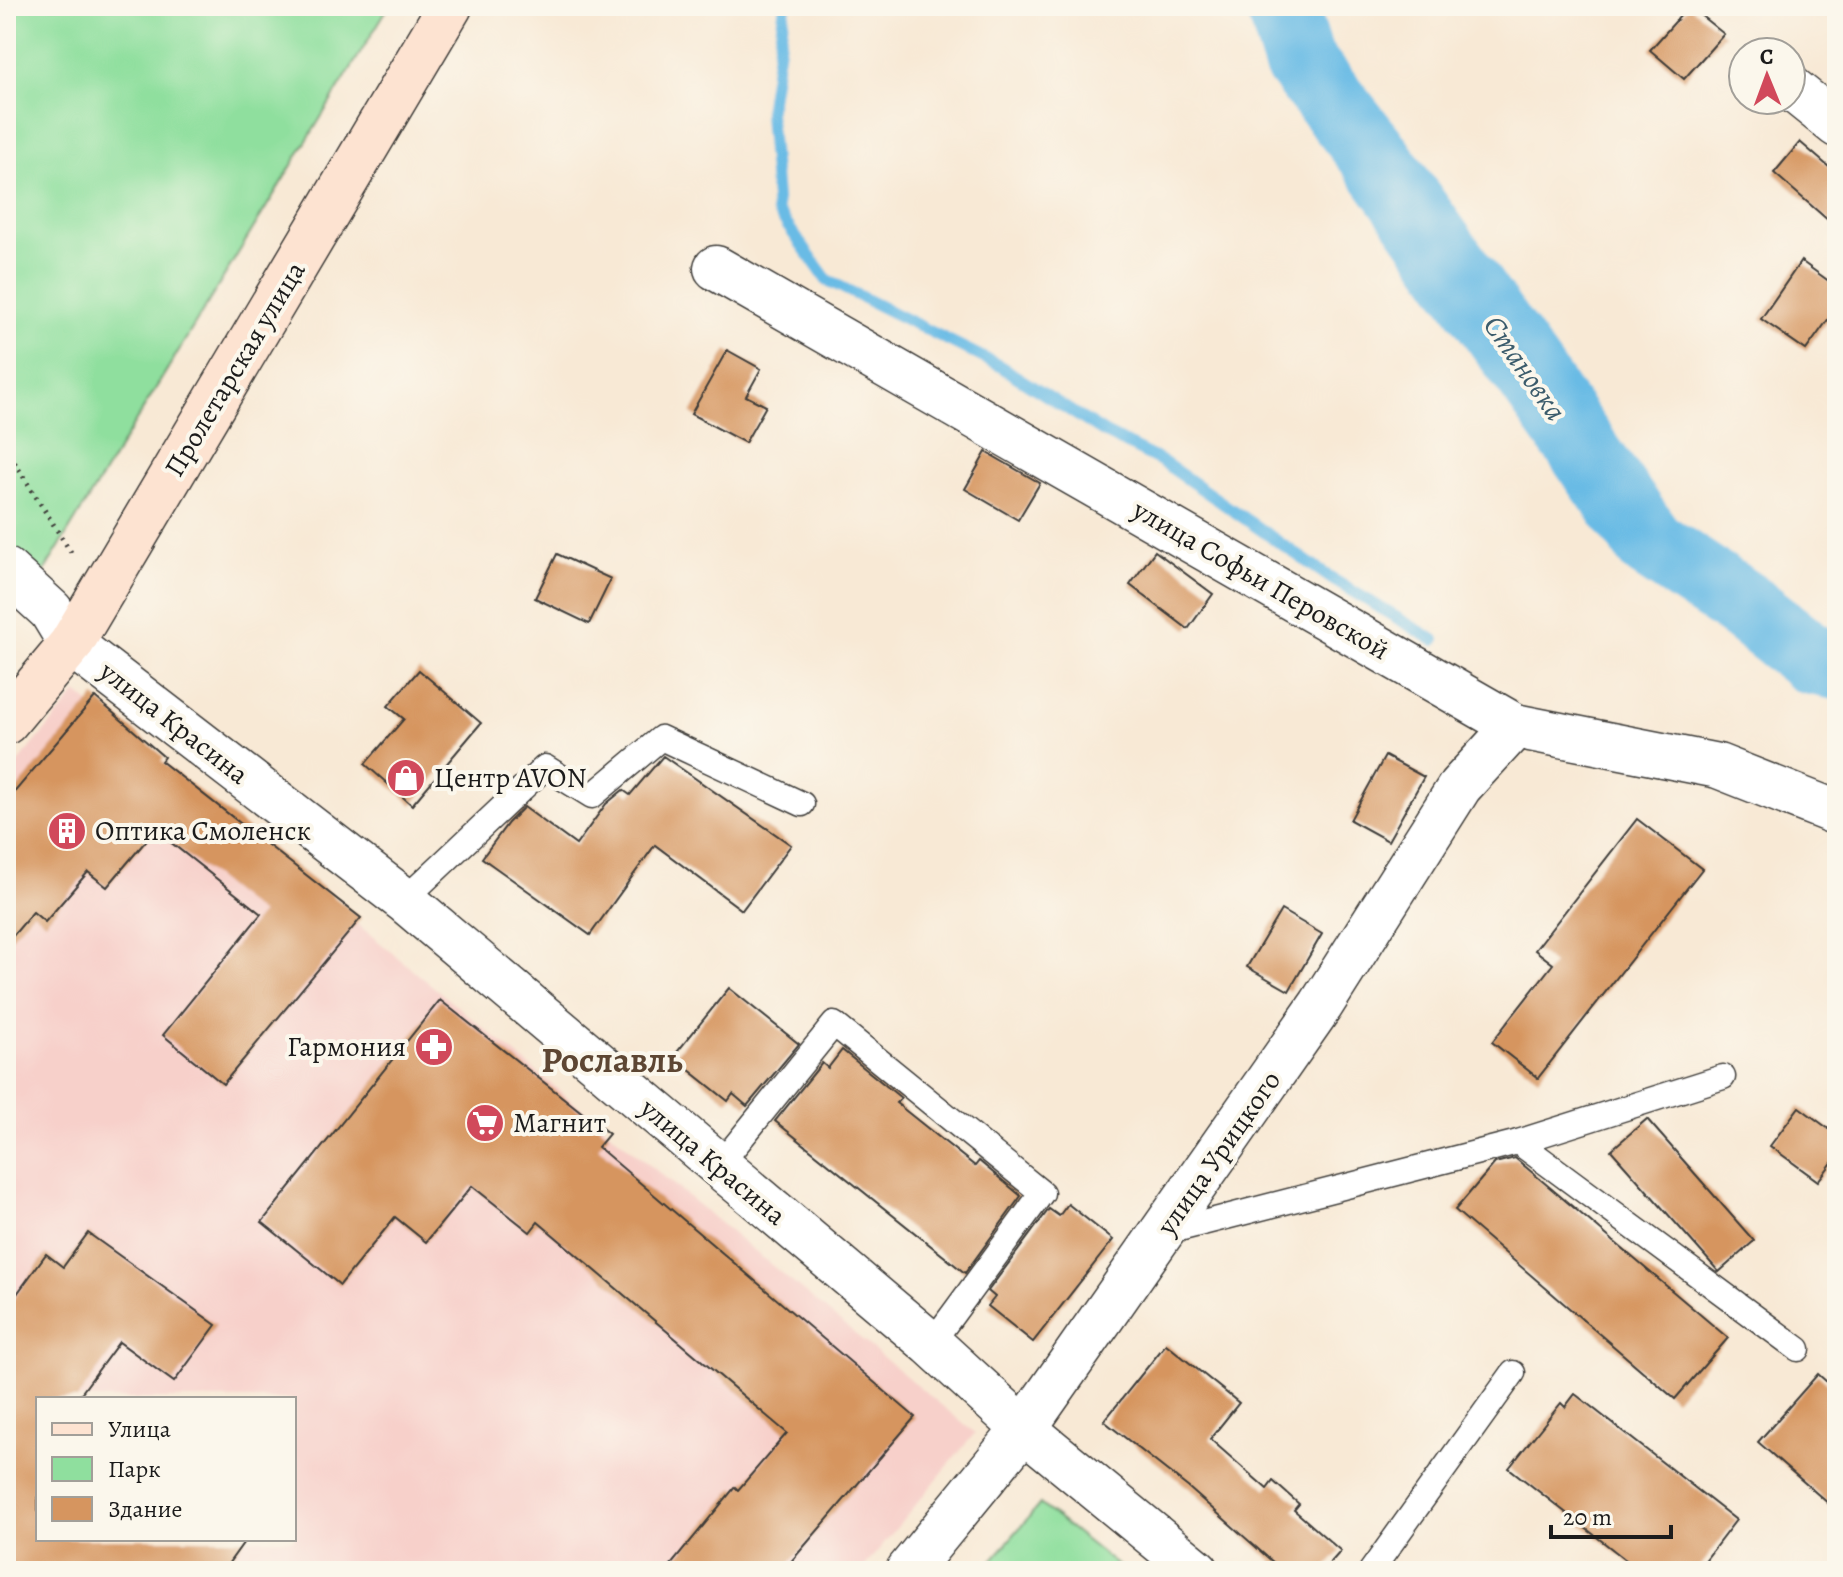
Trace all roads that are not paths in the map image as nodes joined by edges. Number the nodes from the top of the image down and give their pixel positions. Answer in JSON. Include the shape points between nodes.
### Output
{"nodes":[{"id":1,"x":450,"y":6,"type":"edge"},
{"id":2,"x":1807,"y":101,"type":"edge"},
{"id":3,"x":1837,"y":125,"type":"edge"},
{"id":4,"x":716,"y":268,"type":"dead end"},
{"id":5,"x":6,"y":570,"type":"edge"},
{"id":6,"x":71,"y":644,"type":"junction"},
{"id":7,"x":6,"y":722,"type":"edge"},
{"id":8,"x":1515,"y":726,"type":"junction"},
{"id":9,"x":802,"y":804,"type":"dead end"},
{"id":10,"x":1837,"y":809,"type":"edge"},
{"id":11,"x":404,"y":900,"type":"junction"},
{"id":12,"x":1723,"y":1077,"type":"dead end"},
{"id":13,"x":1518,"y":1142,"type":"junction"},
{"id":14,"x":718,"y":1167,"type":"junction"},
{"id":15,"x":1164,"y":1233,"type":"junction"},
{"id":16,"x":931,"y":1344,"type":"junction"},
{"id":17,"x":1798,"y":1349,"type":"dead end"},
{"id":18,"x":1513,"y":1373,"type":"dead end"},
{"id":19,"x":1024,"y":1429,"type":"junction"},
{"id":20,"x":908,"y":1571,"type":"edge"},
{"id":21,"x":1197,"y":1571,"type":"edge"},
{"id":22,"x":1371,"y":1571,"type":"edge"}],
"edges":[{"from":1,"to":6,"type":"main road","name":"Пролетарская улица"},
{"from":2,"to":3,"type":"street"},
{"from":4,"to":8,"type":"street","name":"улица Софьи Перовской"},
{"from":5,"to":6,"type":"street","via":[[51,611]]},
{"from":6,"to":7,"type":"main road","name":"Пролетарская улица"},
{"from":6,"to":11,"type":"street","name":"улица Красина"},
{"from":8,"to":10,"type":"street","name":"улица Софьи Перовской","via":[[1718,766]]},
{"from":8,"to":15,"type":"street","name":"улица Урицкого","via":[[1460,786],[1321,1005]]},
{"from":9,"to":11,"type":"lane","via":[[661,738],[592,796],[545,767]]},
{"from":11,"to":14,"type":"street","name":"улица Красина"},
{"from":12,"to":13,"type":"lane"},
{"from":13,"to":15,"type":"lane"},
{"from":13,"to":17,"type":"lane"},
{"from":14,"to":16,"type":"street","name":"улица Красина"},
{"from":14,"to":16,"type":"lane","via":[[834,1024],[1042,1193]]},
{"from":15,"to":19,"type":"street","name":"улица Урицкого"},
{"from":16,"to":19,"type":"street","name":"улица Красина"},
{"from":18,"to":22,"type":"lane"},
{"from":19,"to":20,"type":"street","name":"улица Урицкого"},
{"from":19,"to":21,"type":"street","name":"улица Красина"}]}
